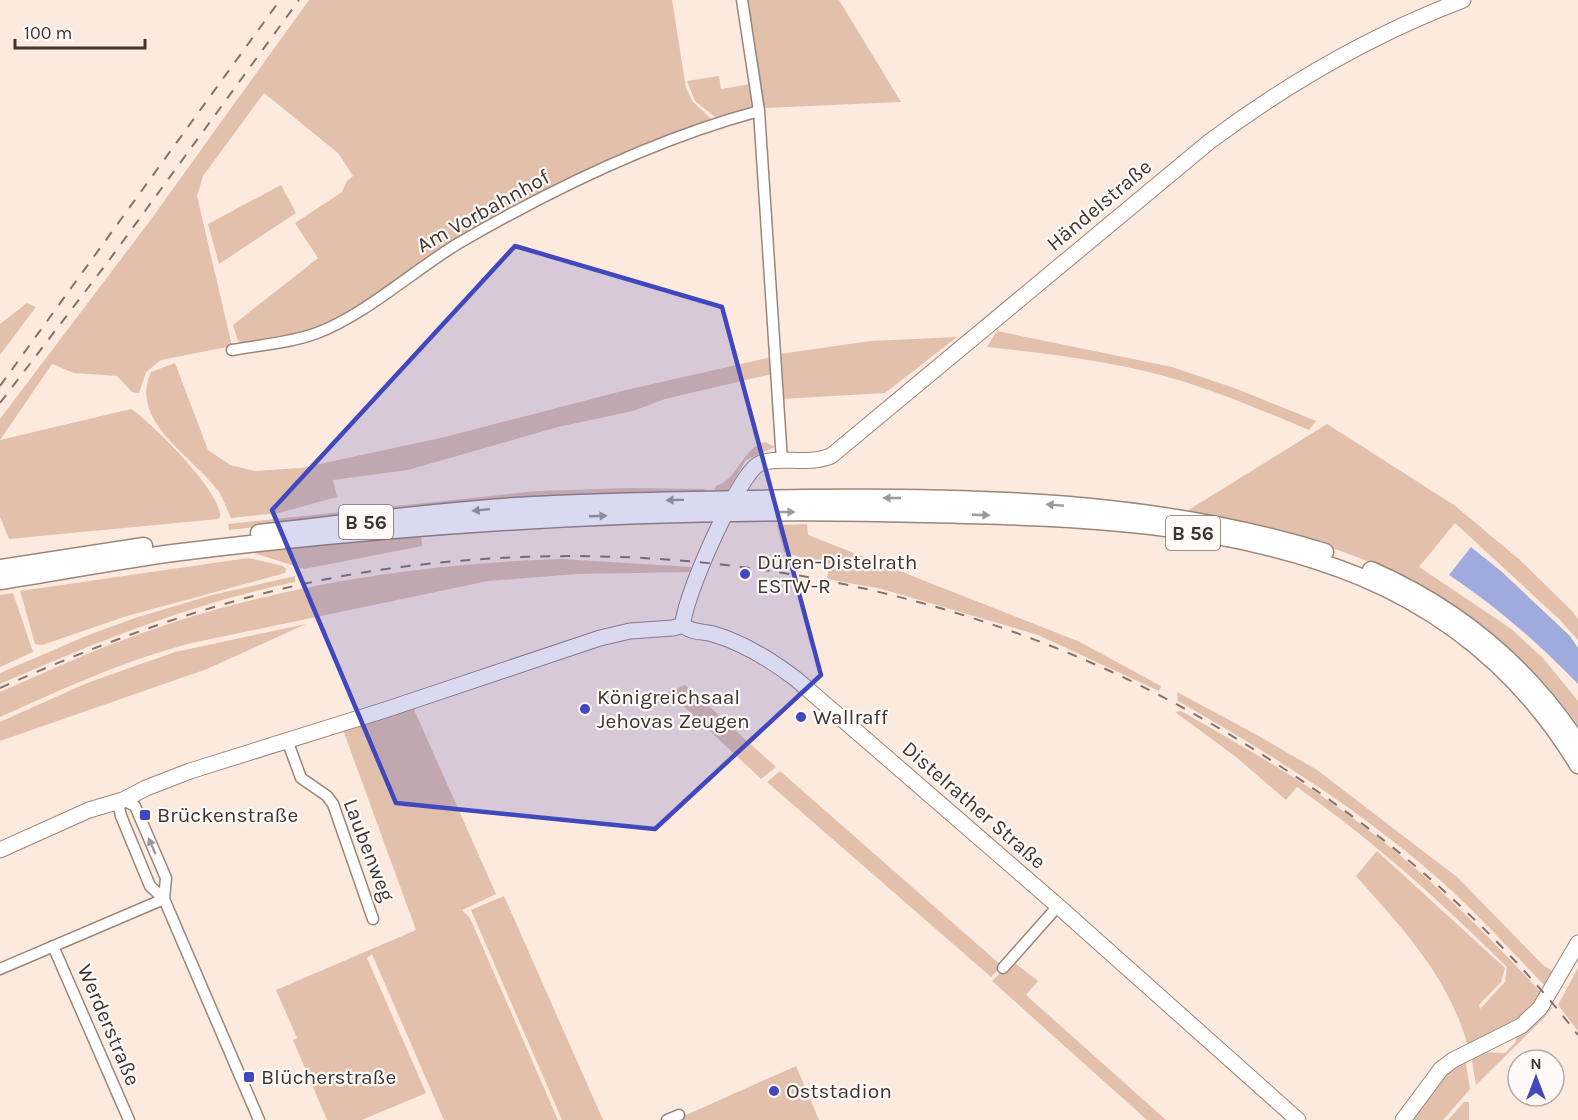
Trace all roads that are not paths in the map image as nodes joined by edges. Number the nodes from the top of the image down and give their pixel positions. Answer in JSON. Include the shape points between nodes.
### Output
{"nodes":[{"id":1,"x":742,"y":0,"type":"edge"},
{"id":2,"x":1463,"y":0,"type":"edge"},
{"id":3,"x":759,"y":111,"type":"junction"},
{"id":4,"x":232,"y":350,"type":"dead end"},
{"id":5,"x":782,"y":461,"type":"junction"},
{"id":6,"x":731,"y":505,"type":"junction"},
{"id":7,"x":0,"y":568,"type":"edge"},
{"id":8,"x":0,"y":581,"type":"edge"},
{"id":9,"x":683,"y":625,"type":"junction"},
{"id":10,"x":287,"y":740,"type":"junction"},
{"id":11,"x":1578,"y":743,"type":"edge"},
{"id":12,"x":1578,"y":765,"type":"edge"},
{"id":13,"x":123,"y":800,"type":"junction"},
{"id":14,"x":0,"y":850,"type":"edge"},
{"id":15,"x":164,"y":899,"type":"junction"},
{"id":16,"x":1058,"y":906,"type":"junction"},
{"id":17,"x":373,"y":919,"type":"dead end"},
{"id":18,"x":1578,"y":943,"type":"edge"},
{"id":19,"x":53,"y":946,"type":"junction"},
{"id":20,"x":1003,"y":968,"type":"dead end"},
{"id":21,"x":0,"y":969,"type":"edge"},
{"id":22,"x":679,"y":1115,"type":"dead end"},
{"id":23,"x":129,"y":1120,"type":"edge"},
{"id":24,"x":259,"y":1120,"type":"edge"},
{"id":25,"x":667,"y":1120,"type":"edge"},
{"id":26,"x":1298,"y":1120,"type":"edge"},
{"id":27,"x":1403,"y":1120,"type":"edge"}],
"edges":[{"from":1,"to":3,"type":"street"},
{"from":2,"to":5,"type":"street","name":"Händelstraße","via":[[1380,34],[1247,114],[841,449],[810,462]]},
{"from":3,"to":4,"type":"street","name":"Am Vorbahnhof","via":[[648,150],[538,201],[458,244],[327,328],[298,338]]},
{"from":3,"to":5,"type":"street"},
{"from":5,"to":6,"type":"street","via":[[757,465]]},
{"from":6,"to":7,"type":"main road","number":"B 56","one_way":true,"via":[[508,507],[170,543]]},
{"from":8,"to":6,"type":"main road","number":"B 56","one_way":true,"via":[[172,553],[434,527]]},
{"from":6,"to":9,"type":"street","via":[[691,590]]},
{"from":11,"to":6,"type":"main road","number":"B 56","one_way":true,"via":[[1550,701],[1516,664],[1485,636],[1438,604],[1360,566],[1271,536],[1144,514],[983,499]]},
{"from":6,"to":12,"type":"main road","number":"B 56","one_way":true,"via":[[1058,519],[1201,534],[1317,561],[1419,605],[1464,635],[1545,713]]},
{"from":9,"to":10,"type":"street","via":[[600,638]]},
{"from":9,"to":16,"type":"street","name":"Distelrather Straße","via":[[733,641],[776,664]]},
{"from":10,"to":13,"type":"street","via":[[170,778]]},
{"from":10,"to":17,"type":"street","name":"Laubenweg","via":[[301,778],[333,804]]},
{"from":13,"to":14,"type":"street","via":[[98,806]]},
{"from":13,"to":15,"type":"street","via":[[119,807],[121,816],[150,886]]},
{"from":15,"to":13,"type":"street","one_way":true,"via":[[166,878],[135,806]]},
{"from":15,"to":19,"type":"street","name":"Werderstraße"},
{"from":15,"to":24,"type":"street"},
{"from":16,"to":20,"type":"street"},
{"from":16,"to":26,"type":"street","name":"Distelrather Straße"},
{"from":18,"to":27,"type":"street","via":[[1550,995],[1529,1020],[1441,1069]]},
{"from":19,"to":21,"type":"street","name":"Werderstraße"},
{"from":19,"to":23,"type":"street","name":"Werderstraße"},
{"from":22,"to":25,"type":"street"}]}
